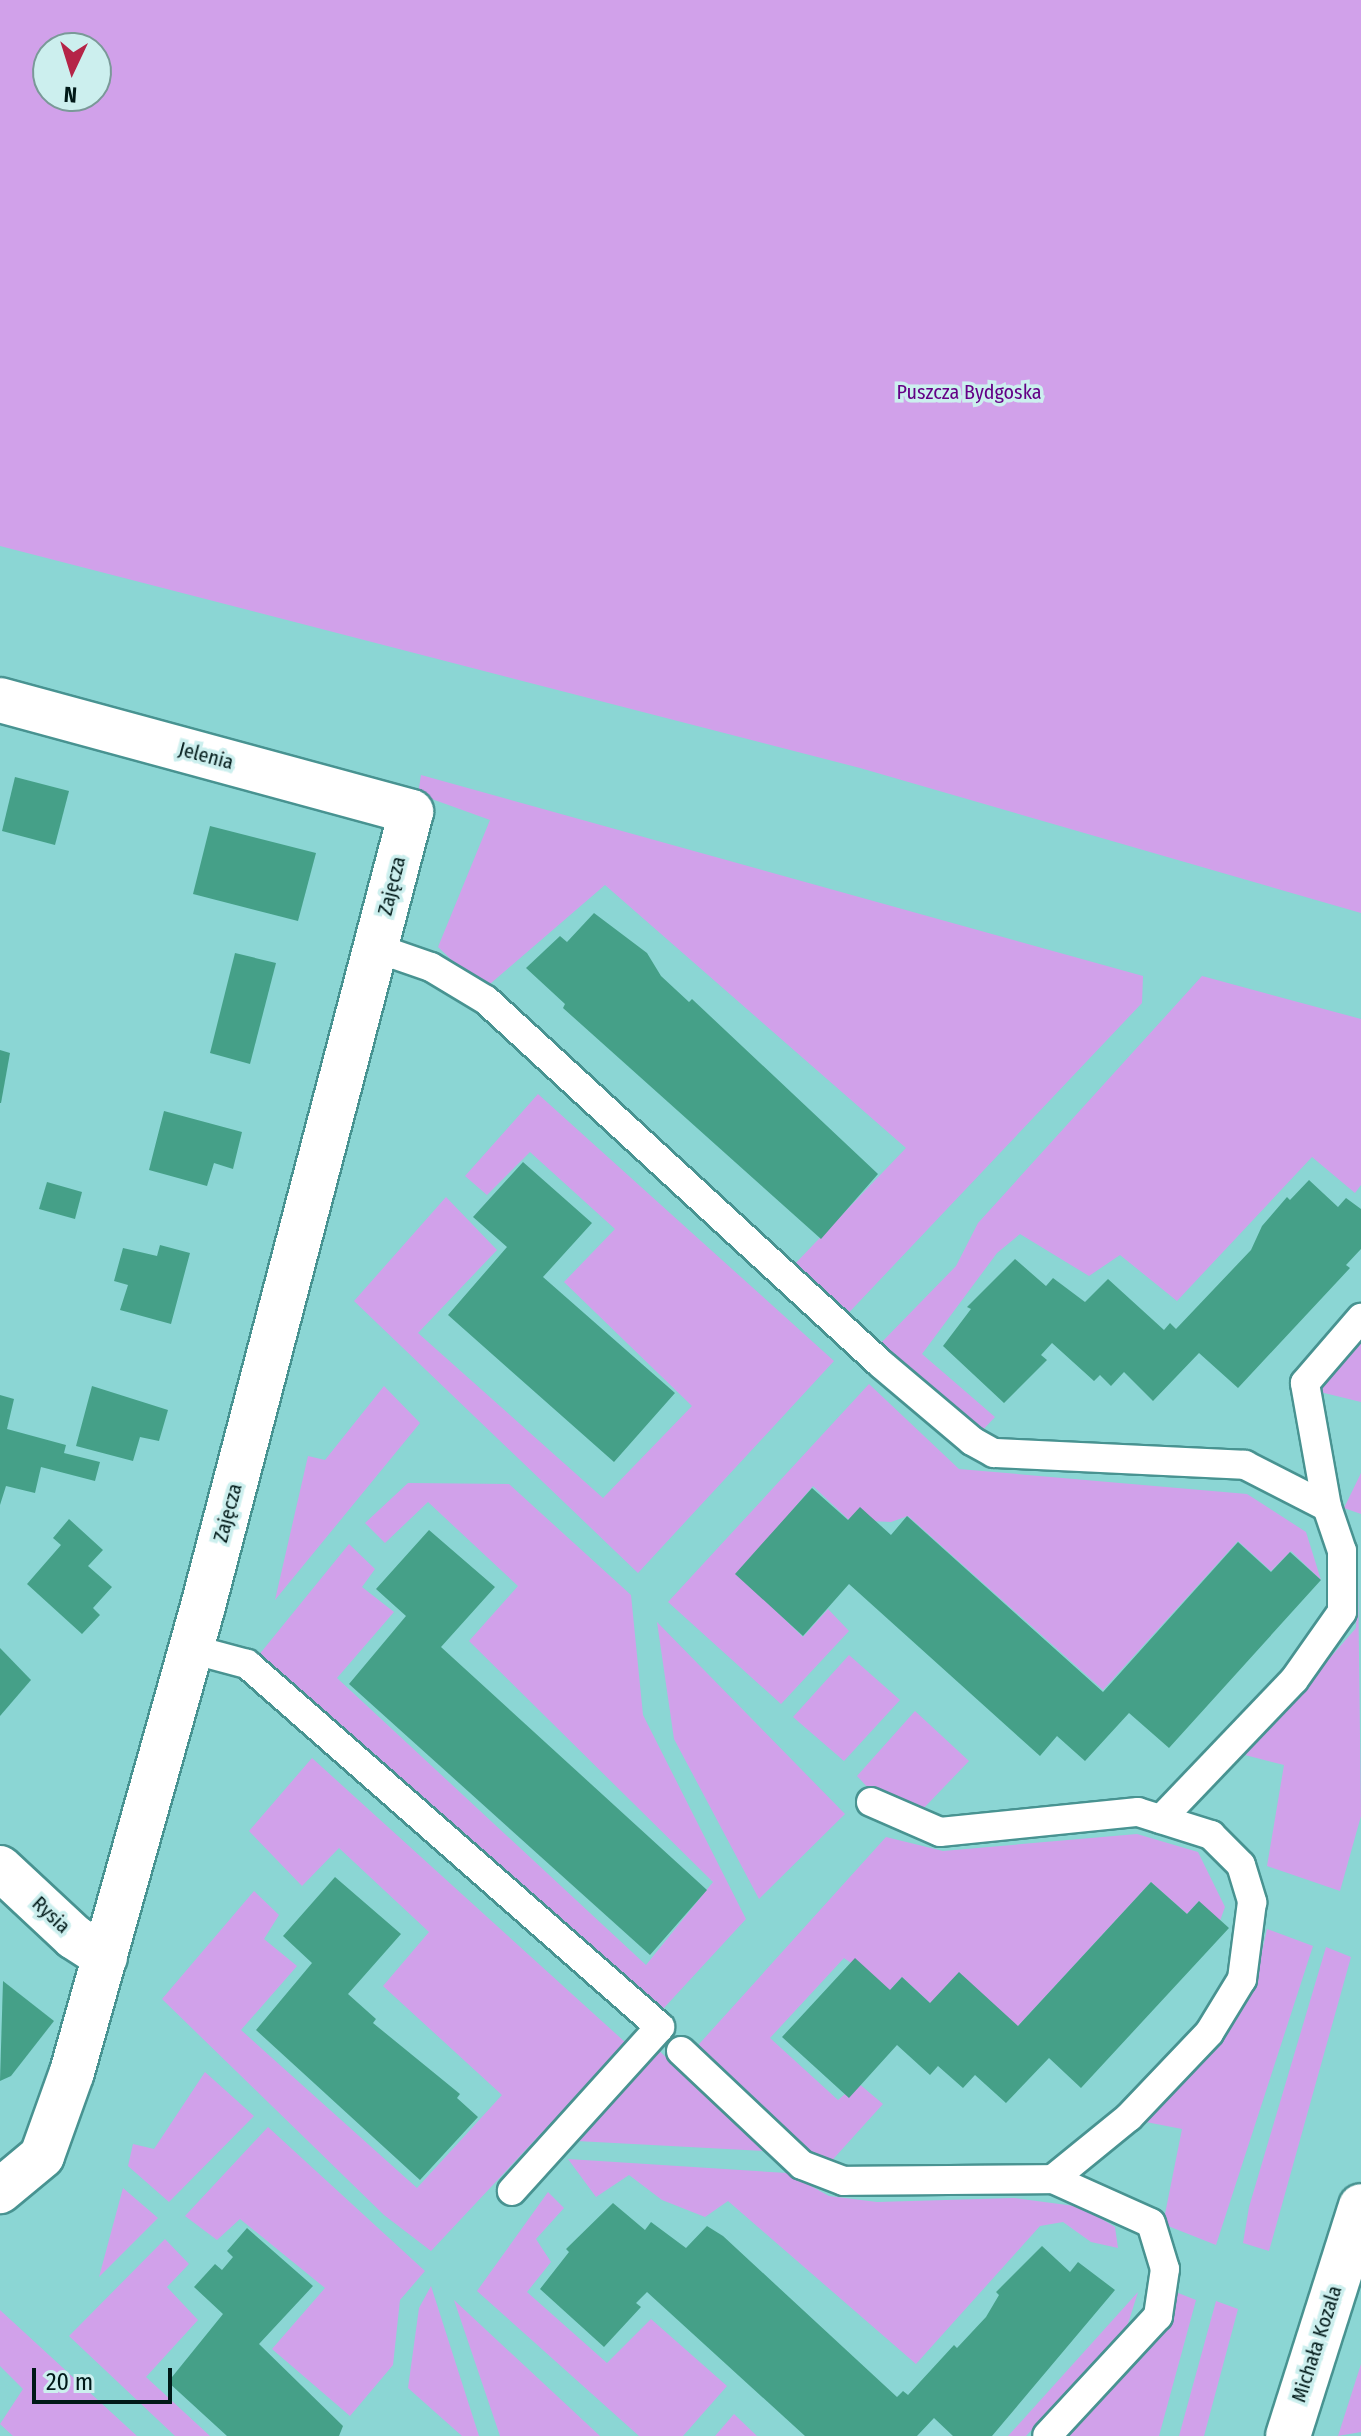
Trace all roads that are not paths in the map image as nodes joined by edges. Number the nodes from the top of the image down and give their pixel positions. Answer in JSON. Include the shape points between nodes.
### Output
{"nodes":[{"id":1,"x":0,"y":700,"type":"edge"},
{"id":2,"x":411,"y":812,"type":"joint"},
{"id":3,"x":376,"y":948,"type":"junction"},
{"id":4,"x":1361,"y":1318,"type":"edge"},
{"id":5,"x":1327,"y":1507,"type":"junction"},
{"id":6,"x":191,"y":1649,"type":"junction"},
{"id":7,"x":871,"y":1802,"type":"dead end"},
{"id":8,"x":1161,"y":1819,"type":"junction"},
{"id":9,"x":6,"y":1885,"type":"edge"},
{"id":10,"x":105,"y":1957,"type":"junction"},
{"id":11,"x":681,"y":2051,"type":"dead end"},
{"id":12,"x":1053,"y":2179,"type":"junction"},
{"id":13,"x":0,"y":2191,"type":"edge"},
{"id":14,"x":512,"y":2191,"type":"dead end"},
{"id":15,"x":1361,"y":2206,"type":"edge"},
{"id":16,"x":1047,"y":2436,"type":"edge"},
{"id":17,"x":1288,"y":2436,"type":"edge"}],
"edges":[{"from":1,"to":2,"type":"street","name":"Jelenia"},
{"from":2,"to":3,"type":"street","name":"Zajęcza"},
{"from":3,"to":5,"type":"lane","via":[[431,967],[486,1000],[881,1364],[972,1441],[994,1453],[1245,1465]]},
{"from":3,"to":6,"type":"street","name":"Zajęcza"},
{"from":4,"to":5,"type":"lane","via":[[1305,1383]]},
{"from":5,"to":8,"type":"lane","via":[[1342,1551],[1342,1612],[1294,1680]]},
{"from":6,"to":10,"type":"street","name":"Zajęcza"},
{"from":6,"to":14,"type":"lane","via":[[247,1664],[660,2027]]},
{"from":7,"to":8,"type":"lane","via":[[940,1832],[1138,1812]]},
{"from":8,"to":12,"type":"lane","via":[[1211,1835],[1241,1865],[1252,1902],[1242,1979],[1199,2044],[1129,2117]]},
{"from":9,"to":10,"type":"street","name":"Rysia"},
{"from":10,"to":13,"type":"street","name":"Zajęcza","via":[[42,2156]]},
{"from":11,"to":12,"type":"lane","via":[[802,2165],[844,2181]]},
{"from":12,"to":16,"type":"lane","via":[[1151,2223],[1165,2269],[1158,2316]]},
{"from":15,"to":17,"type":"street","name":"Michała Kozala"}]}
